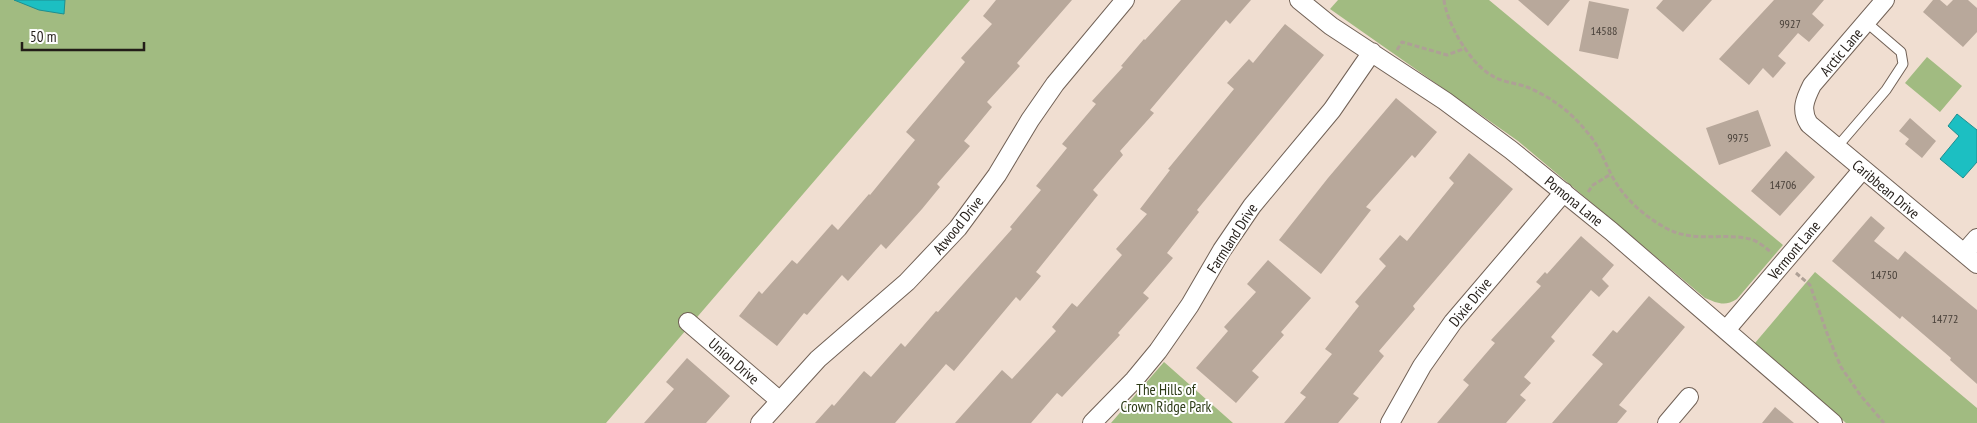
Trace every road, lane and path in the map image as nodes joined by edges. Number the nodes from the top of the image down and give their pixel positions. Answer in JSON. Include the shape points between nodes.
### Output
{"nodes":[{"id":1,"x":1125,"y":0,"type":"edge"},
{"id":2,"x":1299,"y":0,"type":"edge"},
{"id":3,"x":1444,"y":0,"type":"edge"},
{"id":4,"x":1884,"y":0,"type":"edge"},
{"id":5,"x":1866,"y":22,"type":"junction"},
{"id":6,"x":1372,"y":52,"type":"junction"},
{"id":7,"x":1804,"y":107,"type":"joint"},
{"id":8,"x":1837,"y":147,"type":"junction"},
{"id":9,"x":1863,"y":169,"type":"junction"},
{"id":10,"x":1611,"y":174,"type":"junction"},
{"id":11,"x":1564,"y":192,"type":"junction"},
{"id":12,"x":1579,"y":204,"type":"junction"},
{"id":13,"x":1977,"y":238,"type":"edge"},
{"id":14,"x":1970,"y":259,"type":"edge"},
{"id":15,"x":1784,"y":262,"type":"junction"},
{"id":16,"x":688,"y":322,"type":"dead end"},
{"id":17,"x":1726,"y":330,"type":"junction"},
{"id":18,"x":1689,"y":397,"type":"dead end"},
{"id":19,"x":780,"y":400,"type":"junction"},
{"id":20,"x":760,"y":423,"type":"edge"},
{"id":21,"x":1092,"y":423,"type":"edge"},
{"id":22,"x":1390,"y":423,"type":"edge"},
{"id":23,"x":1667,"y":423,"type":"edge"},
{"id":24,"x":1833,"y":423,"type":"edge"},
{"id":25,"x":1884,"y":423,"type":"edge"}],
"edges":[{"from":1,"to":19,"type":"street","name":"Atwood Drive","via":[[1055,84],[958,228],[907,282],[838,341]]},
{"from":2,"to":6,"type":"street","name":"Pomona Lane"},
{"from":3,"to":10,"type":"path","via":[[1445,11],[1456,34],[1475,62],[1491,76],[1526,87],[1565,109],[1588,132]]},
{"from":4,"to":5,"type":"street","name":"Arctic Lane"},
{"from":5,"to":7,"type":"street","name":"Arctic Lane","via":[[1812,85]]},
{"from":5,"to":8,"type":"lane","via":[[1901,52],[1903,64],[1886,90]]},
{"from":6,"to":11,"type":"street","name":"Pomona Lane","via":[[1472,121]]},
{"from":6,"to":21,"type":"street","name":"Farmland Drive","via":[[1332,110],[1226,242],[1190,306],[1158,351]]},
{"from":7,"to":8,"type":"street","name":"Caribbean Drive","via":[[1804,116],[1809,124]]},
{"from":8,"to":9,"type":"street","name":"Caribbean Drive"},
{"from":9,"to":14,"type":"street","name":"Caribbean Drive"},
{"from":9,"to":15,"type":"street","name":"Vermont Lane"},
{"from":10,"to":12,"type":"path","via":[[1593,186]]},
{"from":10,"to":15,"type":"path","via":[[1634,206],[1666,229],[1684,236],[1751,239]]},
{"from":11,"to":12,"type":"street","name":"Pomona Lane"},
{"from":11,"to":22,"type":"street","name":"Dixie Drive","via":[[1447,329]]},
{"from":12,"to":17,"type":"street","name":"Pomona Lane"},
{"from":13,"to":14,"type":"street"},
{"from":15,"to":17,"type":"street","name":"Vermont Lane"},
{"from":15,"to":25,"type":"path","via":[[1810,285],[1841,367]]},
{"from":16,"to":19,"type":"street","name":"Union Drive"},
{"from":17,"to":24,"type":"street","name":"Pomona Lane"},
{"from":18,"to":23,"type":"street"},
{"from":19,"to":20,"type":"street","name":"Atwood Drive"}]}
